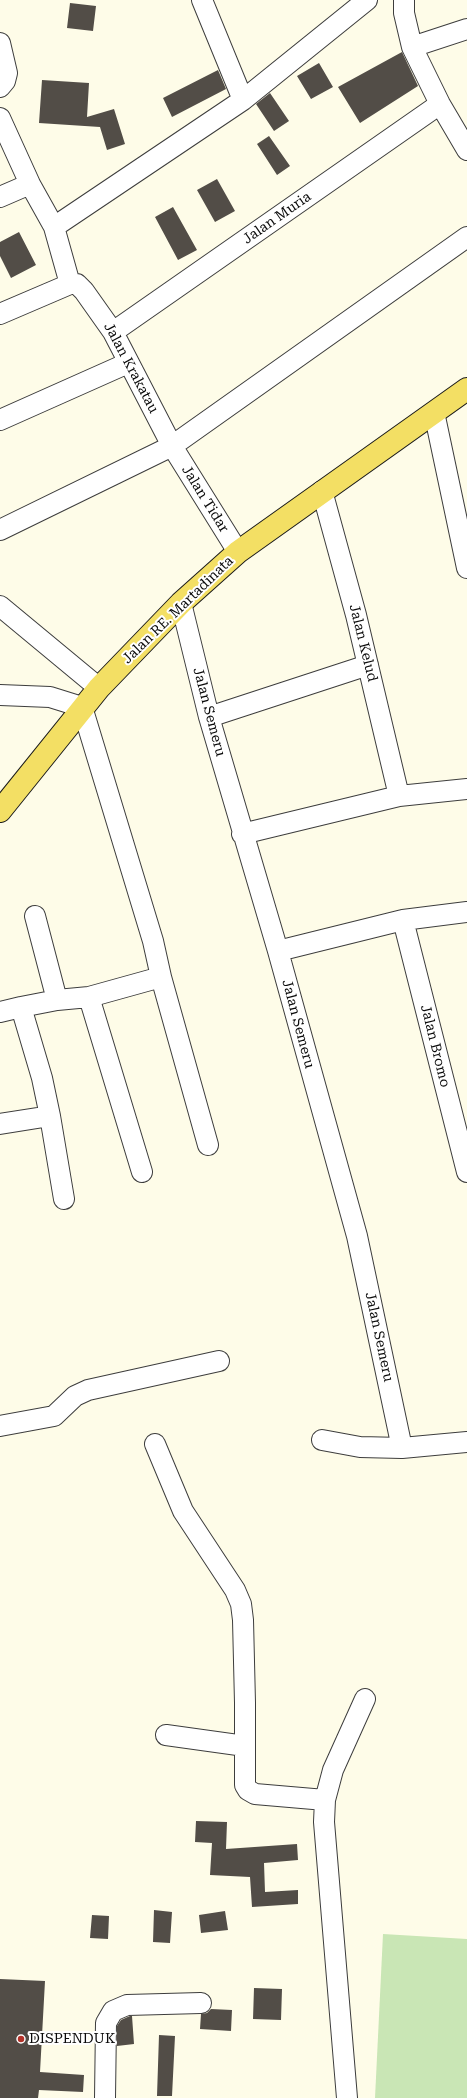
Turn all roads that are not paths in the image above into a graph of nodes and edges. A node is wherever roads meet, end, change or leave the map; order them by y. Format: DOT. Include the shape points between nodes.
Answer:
graph roads {
  1 [pos="202,0"];
  2 [pos="367,0"];
  3 [pos="404,0"];
  4 [pos="467,29"];
  5 [pos="0,43"];
  6 [pos="412,47"];
  7 [pos="0,87"];
  8 [pos="242,100"];
  9 [pos="440,104"];
  10 [pos="0,118"];
  11 [pos="467,150"];
  12 [pos="30,184"];
  13 [pos="0,197"];
  14 [pos="54,227"];
  15 [pos="467,237"];
  16 [pos="70,284"];
  17 [pos="0,314"];
  18 [pos="113,332"];
  19 [pos="128,363"];
  20 [pos="467,389"];
  21 [pos="434,412"];
  22 [pos="0,420"];
  23 [pos="172,446"];
  24 [pos="322,491"];
  25 [pos="0,530"];
  26 [pos="238,552"];
  27 [pos="467,568"];
  28 [pos="181,603"];
  29 [pos="0,606"];
  30 [pos="368,665"];
  31 [pos="99,688"];
  32 [pos="0,695"];
  33 [pos="82,707"];
  34 [pos="209,718"];
  35 [pos="467,789"];
  36 [pos="398,796"];
  37 [pos="0,811"];
  38 [pos="242,834"];
  39 [pos="467,912"];
  40 [pos="35,916"];
  41 [pos="403,920"];
  42 [pos="278,951"];
  43 [pos="161,977"];
  44 [pos="89,997"];
  45 [pos="57,1000"];
  46 [pos="21,1007"];
  47 [pos="0,1012"];
  48 [pos="50,1116"];
  49 [pos="0,1124"];
  50 [pos="208,1145"];
  51 [pos="142,1172"];
  52 [pos="467,1172"];
  53 [pos="64,1199"];
  54 [pos="219,1361"];
  55 [pos="0,1426"];
  56 [pos="322,1440"];
  57 [pos="467,1442"];
  58 [pos="155,1444"];
  59 [pos="402,1448"];
  60 [pos="365,1699"];
  61 [pos="166,1735"];
  62 [pos="245,1746"];
  63 [pos="325,1800"];
  64 [pos="201,2003"];
  65 [pos="105,2098"];
  66 [pos="347,2098"];
  1 -- 8 [label="street"];
  2 -- 8 [label="street"];
  3 -- 6 [label="street" via="404,13"];
  4 -- 6 [label="street"];
  5 -- 7 [label="street" via="7,72"];
  6 -- 9 [label="street"];
  8 -- 14 [label="street"];
  9 -- 11 [label="street"];
  9 -- 18 [label="street, Jalan Muria"];
  10 -- 12 [label="street"];
  12 -- 13 [label="street"];
  12 -- 14 [label="street"];
  14 -- 16 [label="street"];
  15 -- 23 [label="street"];
  16 -- 17 [label="street"];
  16 -- 18 [label="street, Jalan Krakatau" via="77,284 84,291"];
  18 -- 19 [label="street, Jalan Krakatau"];
  19 -- 22 [label="street"];
  19 -- 23 [label="street, Jalan Krakatau"];
  20 -- 21 [label="main road, Jalan RE. Martadinata"];
  21 -- 24 [label="main road, Jalan RE. Martadinata"];
  21 -- 27 [label="street"];
  23 -- 25 [label="street"];
  23 -- 26 [label="street, Jalan Tidar"];
  24 -- 26 [label="main road, Jalan RE. Martadinata"];
  24 -- 30 [label="street, Jalan Kelud"];
  26 -- 28 [label="main road, Jalan RE. Martadinata"];
  28 -- 31 [label="main road, Jalan RE. Martadinata"];
  28 -- 34 [label="street, Jalan Semeru"];
  29 -- 31 [label="street"];
  30 -- 34 [label="street"];
  30 -- 36 [label="street, Jalan Kelud"];
  31 -- 33 [label="main road, Jalan RE. Martadinata"];
  32 -- 33 [label="street" via="50,697"];
  33 -- 37 [label="main road, Jalan RE. Martadinata"];
  33 -- 43 [label="street" via="153,941"];
  34 -- 38 [label="street, Jalan Semeru"];
  35 -- 36 [label="street"];
  36 -- 38 [label="street"];
  38 -- 42 [label="street, Jalan Semeru"];
  39 -- 41 [label="street"];
  40 -- 45 [label="street"];
  41 -- 42 [label="street"];
  41 -- 52 [label="street, Jalan Bromo"];
  42 -- 59 [label="street, Jalan Semeru" via="357,1236"];
  43 -- 44 [label="street"];
  43 -- 50 [label="street"];
  44 -- 45 [label="street"];
  44 -- 51 [label="street"];
  45 -- 46 [label="street"];
  46 -- 47 [label="street"];
  46 -- 48 [label="street" via="42,1078"];
  48 -- 49 [label="street"];
  48 -- 53 [label="street"];
  54 -- 55 [label="street" via="88,1390 75,1396 54,1416"];
  56 -- 59 [label="street" via="360,1447"];
  57 -- 59 [label="street"];
  58 -- 62 [label="street" via="183,1511 235,1590 241,1604"];
  60 -- 63 [label="street" via="333,1770"];
  61 -- 62 [label="street"];
  62 -- 63 [label="street" via="245,1786 251,1793 272,1797"];
  63 -- 66 [label="street" via="324,1822"];
  64 -- 65 [label="street" via="127,2005 113,2012 106,2023"];
}
